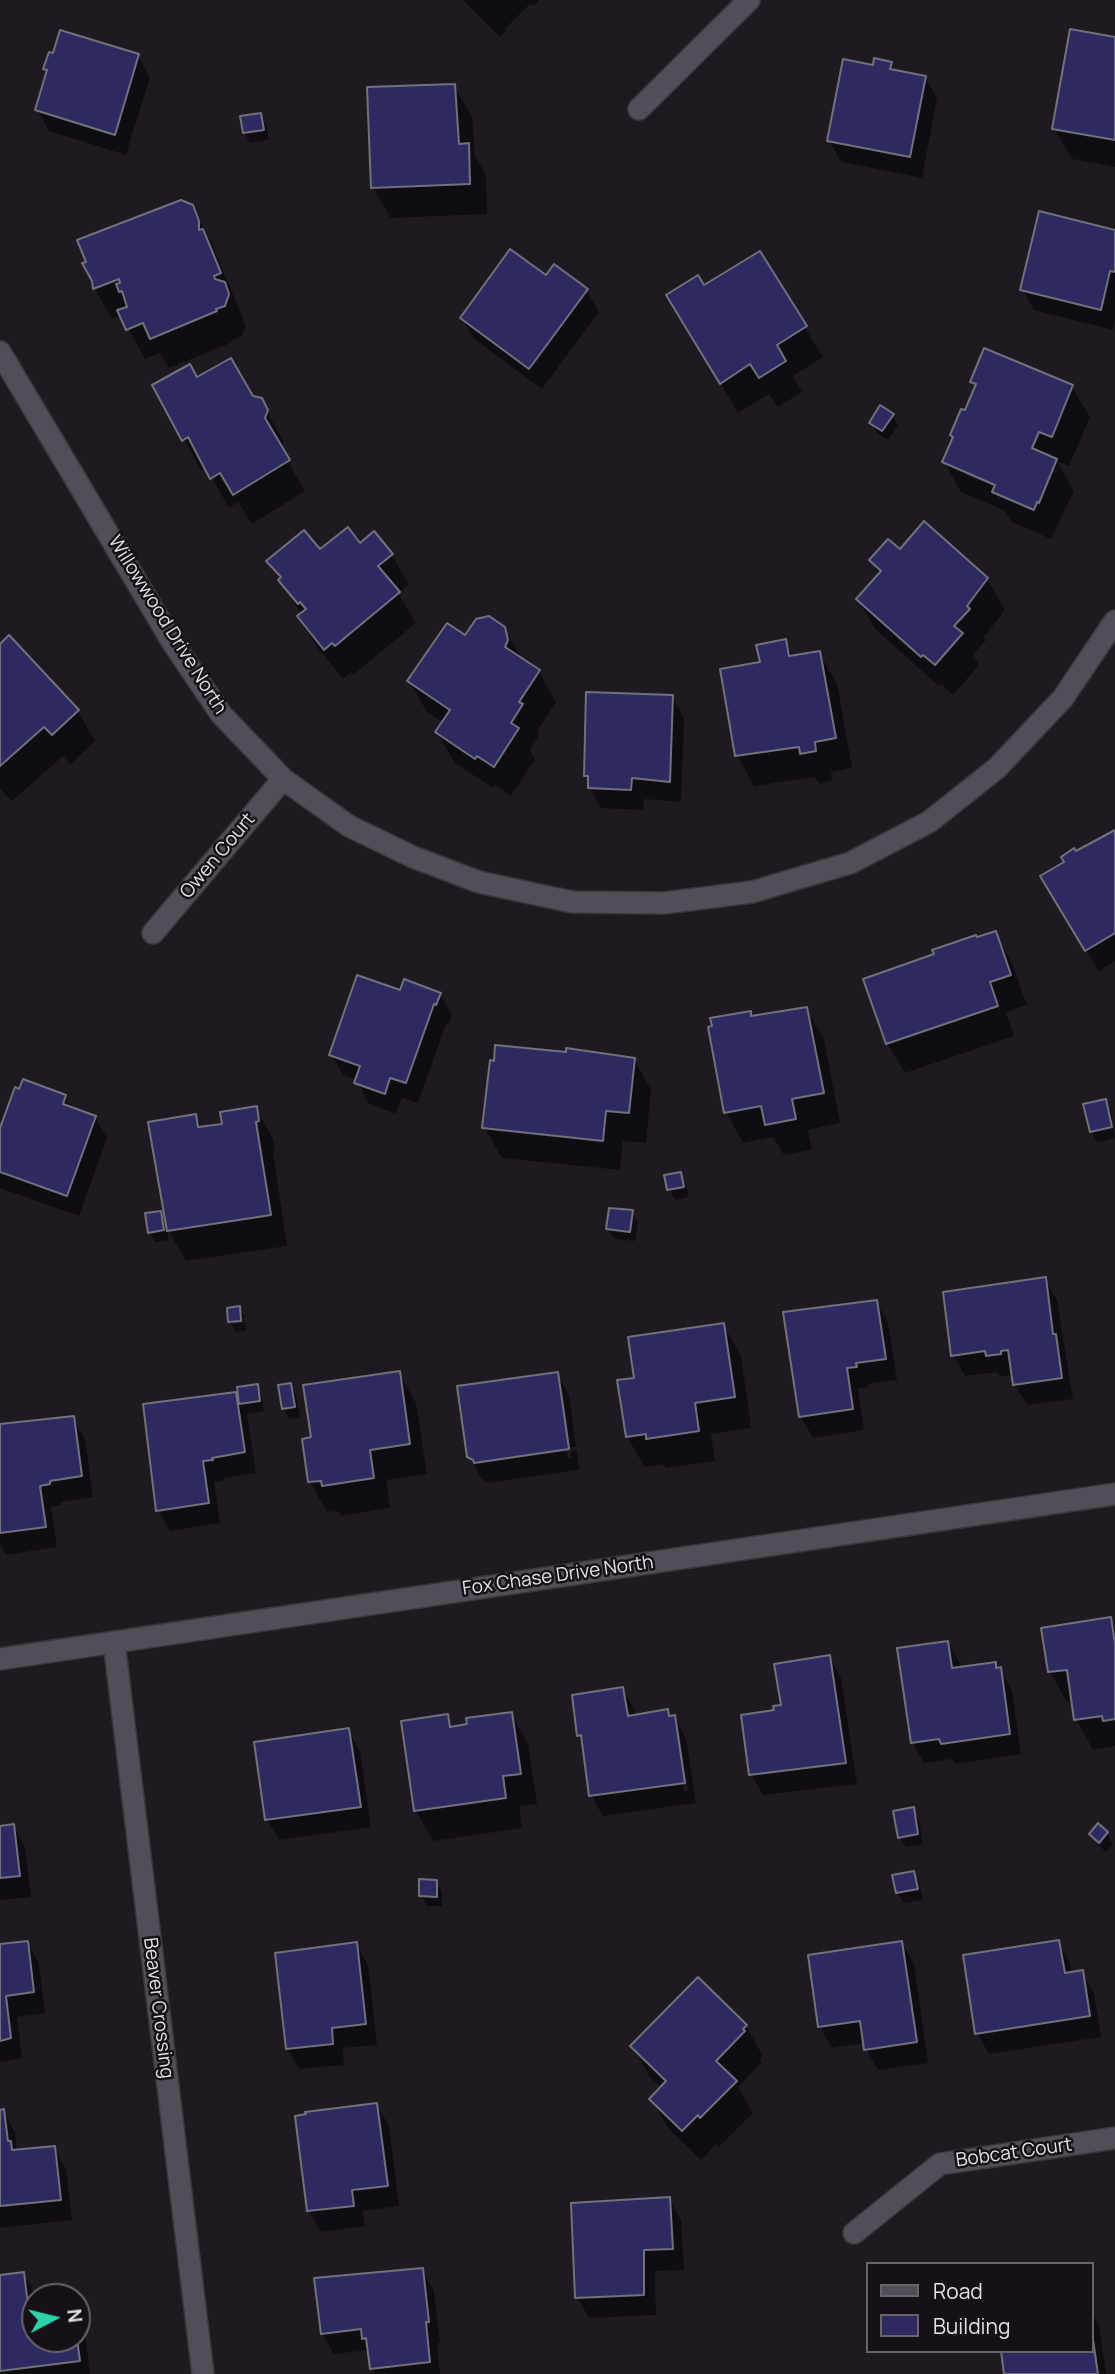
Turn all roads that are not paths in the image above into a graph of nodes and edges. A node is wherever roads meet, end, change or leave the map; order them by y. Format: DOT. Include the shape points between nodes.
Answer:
graph roads {
  1 [pos="749,0"];
  2 [pos="639,109"];
  3 [pos="0,352"];
  4 [pos="1114,628"];
  5 [pos="284,779"];
  6 [pos="153,933"];
  7 [pos="1115,1494"];
  8 [pos="114,1642"];
  9 [pos="0,1658"];
  10 [pos="1115,2138"];
  11 [pos="854,2233"];
  12 [pos="203,2374"];
  1 -- 2 [label="street"];
  3 -- 5 [label="street, Willowwood Drive North" via="173,643 221,714"];
  4 -- 5 [label="street, Willowwood Drive North" via="1063,698 1007,758 929,822 850,863 752,892 663,903 572,902 479,882 349,826"];
  5 -- 6 [label="street, Owen Court"];
  7 -- 8 [label="street, Fox Chase Drive North"];
  8 -- 9 [label="street, Fox Chase Drive North"];
  8 -- 12 [label="street, Beaver Crossing"];
  10 -- 11 [label="street, Bobcat Court" via="940,2164"];
}
